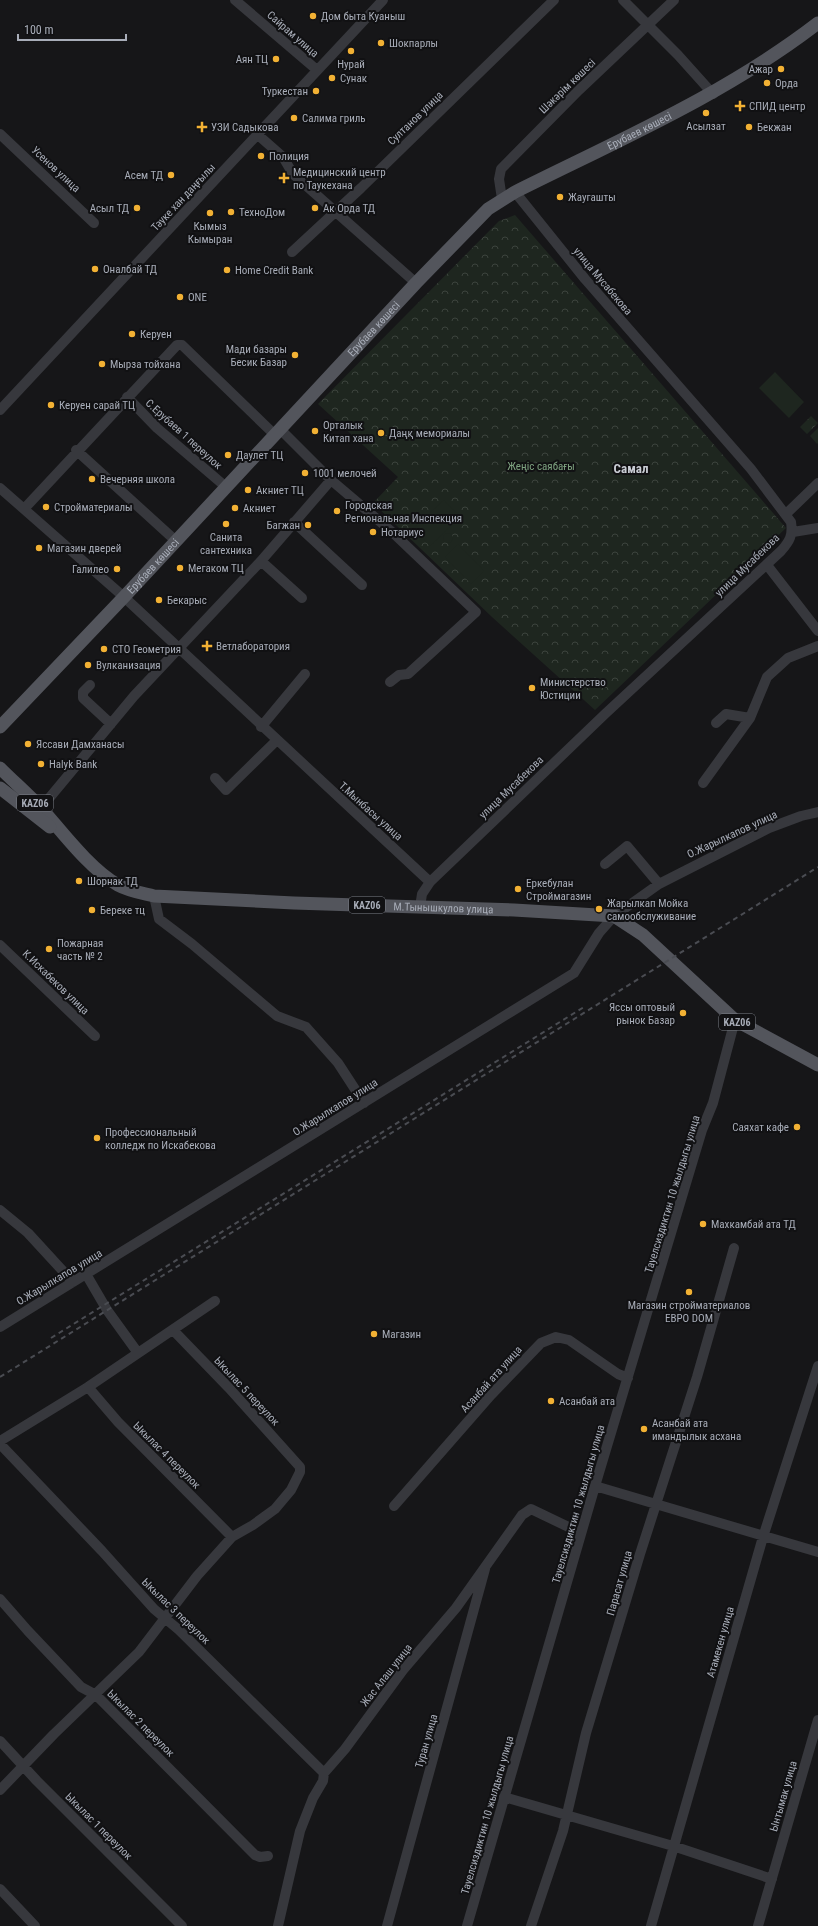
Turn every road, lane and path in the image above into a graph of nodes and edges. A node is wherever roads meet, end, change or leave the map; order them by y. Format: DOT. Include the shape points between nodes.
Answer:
graph roads {
  1 [pos="383,0"];
  2 [pos="554,0"];
  3 [pos="623,0"];
  4 [pos="674,0"];
  5 [pos="240,2"];
  6 [pos="818,23"];
  7 [pos="647,26"];
  8 [pos="318,70"];
  9 [pos="712,94"];
  10 [pos="0,134"];
  11 [pos="258,135"];
  12 [pos="515,192"];
  13 [pos="502,199"];
  14 [pos="334,212"];
  15 [pos="94,222"];
  16 [pos="292,252"];
  17 [pos="416,283"];
  18 [pos="127,397"];
  19 [pos="0,410"];
  20 [pos="278,432"];
  21 [pos="76,450"];
  22 [pos="331,480"];
  23 [pos="818,483"];
  24 [pos="0,488"];
  25 [pos="226,488"];
  26 [pos="24,508"];
  27 [pos="786,514"];
  28 [pos="294,522"];
  29 [pos="818,528"];
  30 [pos="793,532"];
  31 [pos="176,541"];
  32 [pos="262,561"];
  33 [pos="767,565"];
  34 [pos="362,585"];
  35 [pos="124,597"];
  36 [pos="302,598"];
  37 [pos="818,631"];
  38 [pos="818,646"];
  39 [pos="179,649"];
  40 [pos="306,674"];
  41 [pos="390,682"];
  42 [pos="90,685"];
  43 [pos="750,718"];
  44 [pos="716,723"];
  45 [pos="111,724"];
  46 [pos="0,727"];
  47 [pos="261,727"];
  48 [pos="276,741"];
  49 [pos="0,768"];
  50 [pos="215,778"];
  51 [pos="703,783"];
  52 [pos="0,788"];
  53 [pos="40,808"];
  54 [pos="818,812"];
  55 [pos="68,840"];
  56 [pos="605,864"];
  57 [pos="430,882"];
  58 [pos="659,884"];
  59 [pos="154,896"];
  60 [pos="420,907"];
  61 [pos="614,916"];
  62 [pos="0,945"];
  63 [pos="735,1020"];
  64 [pos="95,1036"];
  65 [pos="818,1065"];
  66 [pos="364,1103"];
  67 [pos="0,1210"];
  68 [pos="734,1248"];
  69 [pos="86,1274"];
  70 [pos="73,1282"];
  71 [pos="216,1301"];
  72 [pos="0,1327"];
  73 [pos="173,1330"];
  74 [pos="138,1353"];
  75 [pos="818,1366"];
  76 [pos="628,1378"];
  77 [pos="88,1387"];
  78 [pos="0,1443"];
  79 [pos="595,1486"];
  80 [pos="656,1504"];
  81 [pos="394,1506"];
  82 [pos="581,1533"];
  83 [pos="232,1537"];
  84 [pos="763,1537"];
  85 [pos="818,1552"];
  86 [pos="487,1562"];
  87 [pos="0,1599"];
  88 [pos="166,1619"];
  89 [pos="96,1695"];
  90 [pos="818,1720"];
  91 [pos="0,1741"];
  92 [pos="24,1766"];
  93 [pos="324,1773"];
  94 [pos="0,1790"];
  95 [pos="504,1797"];
  96 [pos="566,1816"];
  97 [pos="673,1846"];
  98 [pos="268,1856"];
  99 [pos="772,1879"];
  100 [pos="0,1889"];
  101 [pos="35,1926"];
  102 [pos="182,1926"];
  103 [pos="278,1926"];
  104 [pos="387,1926"];
  105 [pos="467,1926"];
  106 [pos="531,1926"];
  107 [pos="651,1926"];
  108 [pos="758,1926"];
  1 -- 8 [label="street, Тәуке хан даңғылы"];
  2 -- 14 [label="street, Султанов улица"];
  3 -- 7 [label="street"];
  4 -- 7 [label="street, Шәкәрім көшесі"];
  5 -- 8 [label="street, Сайрам улица"];
  6 -- 9 [label="main road, Ерубаев көшесі"];
  7 -- 9 [label="street" via="678,55"];
  7 -- 13 [label="street, Шәкәрім көшесі" via="501,169 499,179"];
  8 -- 11 [label="street, Тәуке хан даңғылы"];
  9 -- 12 [label="main road, Ерубаев көшесі"];
  10 -- 15 [label="street, Усенов улица"];
  11 -- 14 [label="street" via="283,157 294,174"];
  11 -- 19 [label="street, Тәуке хан даңғылы"];
  12 -- 13 [label="main road, Ерубаев көшесі"];
  12 -- 27 [label="street, улица Мусабекова" via="585,279 751,468"];
  13 -- 17 [label="main road, Ерубаев көшесі" via="488,209"];
  14 -- 16 [label="street, Султанов улица"];
  14 -- 17 [label="street"];
  17 -- 20 [label="main road, Ерубаев көшесі"];
  18 -- 20 [label="street" via="179,344"];
  18 -- 21 [label="street"];
  18 -- 25 [label="street, С.Ерубаев 1 переулок"];
  20 -- 22 [label="street"];
  20 -- 25 [label="main road, Ерубаев көшесі"];
  21 -- 26 [label="street"];
  21 -- 31 [label="street"];
  22 -- 28 [label="street"];
  22 -- 41 [label="street" via="391,531 476,612 408,674 399,675"];
  23 -- 27 [label="street"];
  24 -- 26 [label="street, Т.Мынбасы улица"];
  25 -- 31 [label="main road, Ерубаев көшесі"];
  26 -- 35 [label="street, Т.Мынбасы улица"];
  27 -- 30 [label="street, улица Мусабекова"];
  28 -- 32 [label="street"];
  28 -- 34 [label="street"];
  29 -- 30 [label="street"];
  30 -- 33 [label="street, улица Мусабекова" via="788,544"];
  31 -- 35 [label="main road, Ерубаев көшесі"];
  32 -- 36 [label="street"];
  32 -- 39 [label="street"];
  33 -- 37 [label="street"];
  33 -- 57 [label="street, улица Мусабекова" via="605,714"];
  35 -- 39 [label="street, Т.Мынбасы улица"];
  35 -- 46 [label="main road, Ерубаев көшесі"];
  38 -- 43 [label="street" via="788,658 767,676"];
  39 -- 45 [label="street"];
  39 -- 47 [label="street, Т.Мынбасы улица"];
  40 -- 47 [label="street"];
  42 -- 45 [label="street" via="83,692 83,698"];
  43 -- 44 [label="street" via="726,714"];
  43 -- 51 [label="street"];
  45 -- 53 [label="street"];
  47 -- 48 [label="street, Т.Мынбасы улица"];
  48 -- 50 [label="street" via="226,790"];
  48 -- 57 [label="street, Т.Мынбасы улица"];
  49 -- 53 [label="main road, М.Тынышкулов улица / KАZ06"];
  52 -- 55 [label="main road, М.Тынышкулов улица / KАZ06"];
  53 -- 55 [label="main road, М.Тынышкулов улица / KАZ06"];
  54 -- 58 [label="street, О.Жарылкапов улица" via="769,828"];
  55 -- 59 [label="main road, М.Тынышкулов улица / KАZ06" via="118,885"];
  56 -- 58 [label="street" via="627,846"];
  57 -- 60 [label="street" via="422,894"];
  58 -- 61 [label="street, О.Жарылкапов улица"];
  59 -- 60 [label="main road, М.Тынышкулов улица / KАZ06"];
  59 -- 66 [label="street" via="159,919 277,1016 306,1027 338,1063"];
  60 -- 61 [label="main road, М.Тынышкулов улица / KАZ06"];
  61 -- 63 [label="main road, М.Тынышкулов улица / KАZ06" via="643,935"];
  61 -- 66 [label="street, О.Жарылкапов улица" via="574,973"];
  62 -- 64 [label="street, К.Искабеков улица"];
  63 -- 65 [label="main road, KАZ06"];
  63 -- 76 [label="street, Тауелсиздиктин 10 жылдыгы улица" via="713,1103 702,1130"];
  66 -- 69 [label="street, О.Жарылкапов улица"];
  67 -- 70 [label="street" via="28,1233"];
  68 -- 80 [label="street, Парасат улица" via="697,1377"];
  69 -- 70 [label="street, О.Жарылкапов улица"];
  69 -- 74 [label="street" via="107,1310"];
  70 -- 72 [label="street, О.Жарылкапов улица"];
  71 -- 73 [label="street"];
  73 -- 74 [label="street"];
  73 -- 83 [label="street, Ыкылас 5 переулок" via="301,1469 291,1490 275,1509"];
  74 -- 77 [label="street"];
  75 -- 84 [label="street, Атамекен улица"];
  76 -- 79 [label="street, Тауелсиздиктин 10 жылдыгы улица"];
  76 -- 81 [label="street, Асанбай ата улица" via="618,1374 569,1340 556,1337 541,1343 491,1395"];
  77 -- 78 [label="street"];
  77 -- 83 [label="street, Ыкылас 4 переулок" via="118,1422"];
  78 -- 88 [label="street, Ыкылас 3 переулок"];
  79 -- 80 [label="street"];
  79 -- 82 [label="street, Тауелсиздиктин 10 жылдыгы улица"];
  80 -- 84 [label="street"];
  80 -- 96 [label="street, Парасат улица" via="586,1733"];
  82 -- 86 [label="street, Жас Алаш улица" via="531,1509 522,1515"];
  82 -- 95 [label="street, Тауелсиздиктин 10 жылдыгы улица"];
  83 -- 88 [label="street" via="197,1576"];
  84 -- 85 [label="street"];
  84 -- 97 [label="street, Атамекен улица"];
  86 -- 93 [label="street, Жас Алаш улица" via="456,1608 403,1670 345,1749"];
  86 -- 104 [label="street, Туран улица"];
  87 -- 89 [label="street, Ыкылас 2 переулок" via="81,1687"];
  88 -- 89 [label="street"];
  88 -- 93 [label="street, Ыкылас 3 переулок"];
  89 -- 92 [label="street"];
  89 -- 98 [label="street, Ыкылас 2 переулок" via="255,1855"];
  90 -- 99 [label="street, Ынтымак улица"];
  91 -- 92 [label="street, Ыкылас 1 переулок"];
  92 -- 94 [label="street"];
  92 -- 102 [label="street, Ыкылас 1 переулок"];
  93 -- 103 [label="street, Жас Алаш улица" via="323,1781 300,1831"];
  95 -- 96 [label="street"];
  95 -- 105 [label="street, Тауелсиздиктин 10 жылдыгы улица"];
  96 -- 97 [label="street"];
  96 -- 106 [label="street, Парасат улица" via="564,1831"];
  97 -- 99 [label="street"];
  97 -- 107 [label="street, Атамекен улица"];
  99 -- 108 [label="street, Ынтымак улица"];
  100 -- 101 [label="street"];
}
